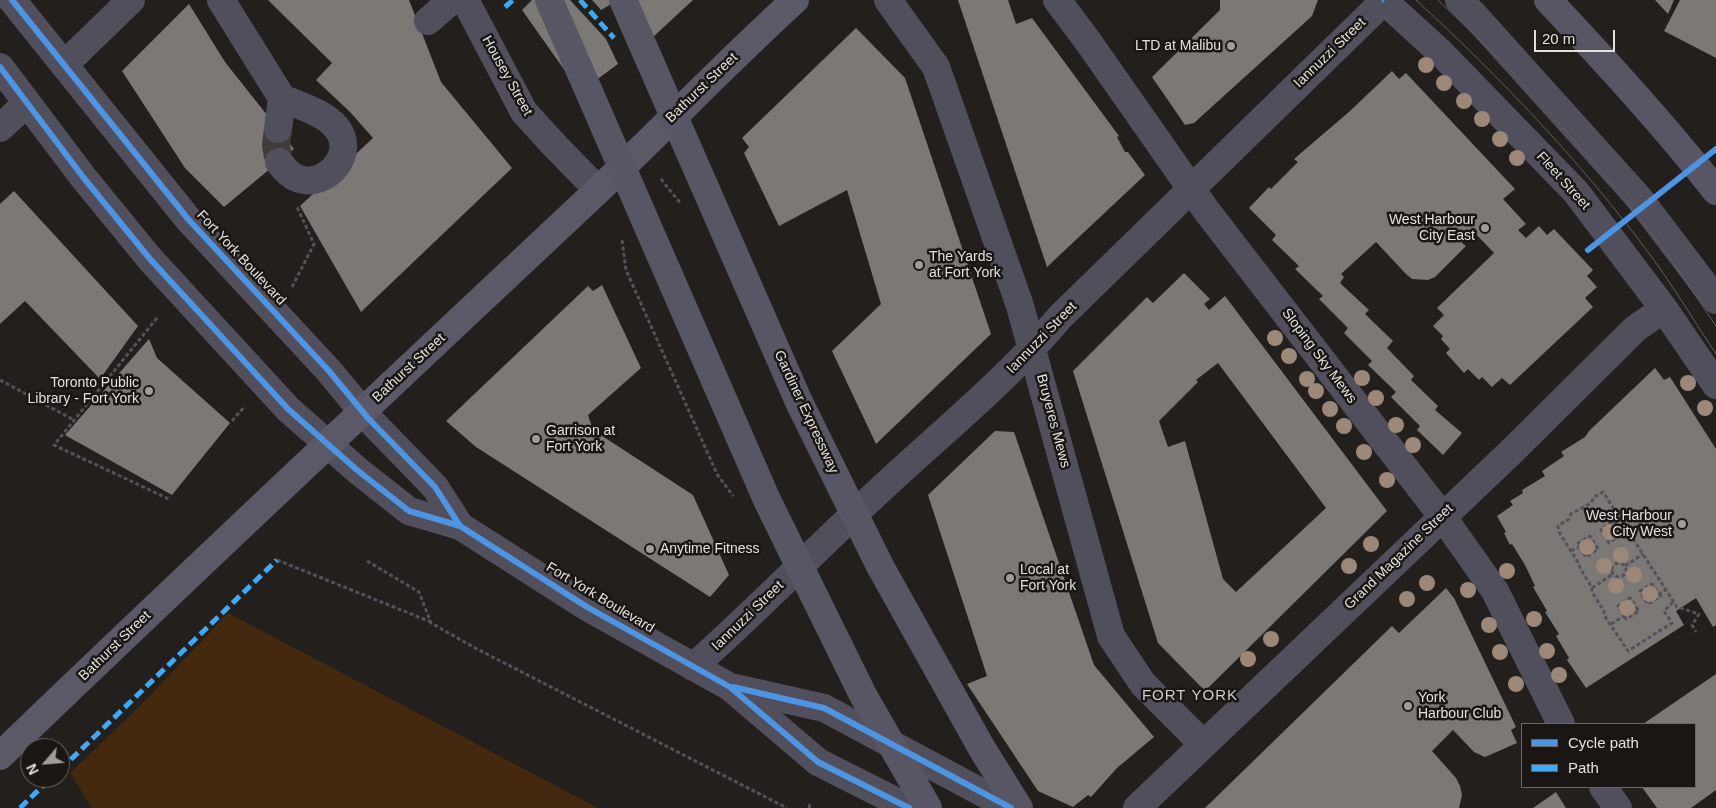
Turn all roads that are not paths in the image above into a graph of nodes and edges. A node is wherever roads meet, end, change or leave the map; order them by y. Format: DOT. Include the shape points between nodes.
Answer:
graph roads {
  1 [pos="12,0"];
  2 [pos="130,0"];
  3 [pos="221,0"];
  4 [pos="452,0"];
  5 [pos="465,0"];
  6 [pos="549,0"];
  7 [pos="623,0"];
  8 [pos="795,0"];
  9 [pos="888,0"];
  10 [pos="1057,0"];
  11 [pos="1384,0"];
  12 [pos="1459,0"];
  13 [pos="1548,0"];
  14 [pos="428,21"];
  15 [pos="64,65"];
  16 [pos="0,67"];
  17 [pos="282,98"];
  18 [pos="27,103"];
  19 [pos="0,128"];
  20 [pos="278,128"];
  21 [pos="279,162"];
  22 [pos="598,190"];
  23 [pos="1192,190"];
  24 [pos="1716,191"];
  25 [pos="1716,300"];
  26 [pos="1664,309"];
  27 [pos="1033,349"];
  28 [pos="1716,386"];
  29 [pos="362,412"];
  30 [pos="327,444"];
  31 [pos="1442,516"];
  32 [pos="460,526"];
  33 [pos="694,667"];
  34 [pos="730,687"];
  35 [pos="1561,723"];
  36 [pos="1203,744"];
  37 [pos="0,756"];
  38 [pos="1604,788"];
  39 [pos="909,808"];
  40 [pos="928,808"];
  41 [pos="1011,808"];
  42 [pos="1019,808"];
  43 [pos="1137,808"];
  44 [pos="1618,808"];
  1 -- 15 [label="street, Fort York Boulevard"];
  2 -- 15 [label="street"];
  3 -- 17 [label="street"];
  4 -- 14 [label="street"];
  5 -- 22 [label="street, Housey Street" via="524,112"];
  6 -- 40 [label="highway, bridge" via="766,500 863,695"];
  7 -- 42 [label="highway, Gardiner Expressway, bridge" via="800,402 880,566 981,747"];
  8 -- 22 [label="main road, Bathurst Street"];
  9 -- 27 [label="street, Bruyeres Mews" via="936,67"];
  10 -- 23 [label="street, Sloping Sky Mews"];
  11 -- 23 [label="street, Iannuzzi Street"];
  11 -- 26 [label="street, Fleet Street" via="1440,51 1576,192"];
  12 -- 25 [label="street" via="1638,196"];
  13 -- 24 [label="highway" via="1598,53"];
  15 -- 29 [label="street, Fort York Boulevard" via="188,219 323,364"];
  16 -- 18 [label="street, Fort York Boulevard"];
  17 -- 20 [label="street"];
  17 -- 21 [label="street" via="321,115 336,127 343,140 344,153 328,174 312,180 288,173"];
  18 -- 19 [label="street"];
  18 -- 30 [label="street, Fort York Boulevard" via="150,259 288,409"];
  22 -- 29 [label="main road, Bathurst Street"];
  23 -- 27 [label="street, Iannuzzi Street" via="1060,317"];
  23 -- 31 [label="street, Sloping Sky Mews"];
  26 -- 28 [label="street, Fleet Street"];
  26 -- 31 [label="street, Grand Magazine Street" via="1636,328"];
  27 -- 33 [label="street, Iannuzzi Street" via="881,488"];
  27 -- 36 [label="street, Bruyeres Mews" via="1111,636 1143,684"];
  29 -- 30 [label="main road, Bathurst Street"];
  29 -- 32 [label="street, Fort York Boulevard" via="435,487"];
  30 -- 32 [label="street, Fort York Boulevard" via="409,512"];
  30 -- 37 [label="main road, Bathurst Street"];
  31 -- 35 [label="street, Sloping Sky Mews" via="1495,591"];
  31 -- 36 [label="street, Grand Magazine Street"];
  32 -- 33 [label="street, Fort York Boulevard" via="587,607"];
  33 -- 34 [label="street, Fort York Boulevard"];
  34 -- 39 [label="street, Fort York Boulevard" via="818,762"];
  34 -- 41 [label="street, Fort York Boulevard" via="824,708"];
  36 -- 43 [label="street, Grand Magazine Street"];
  38 -- 44 [label="street"];
}
